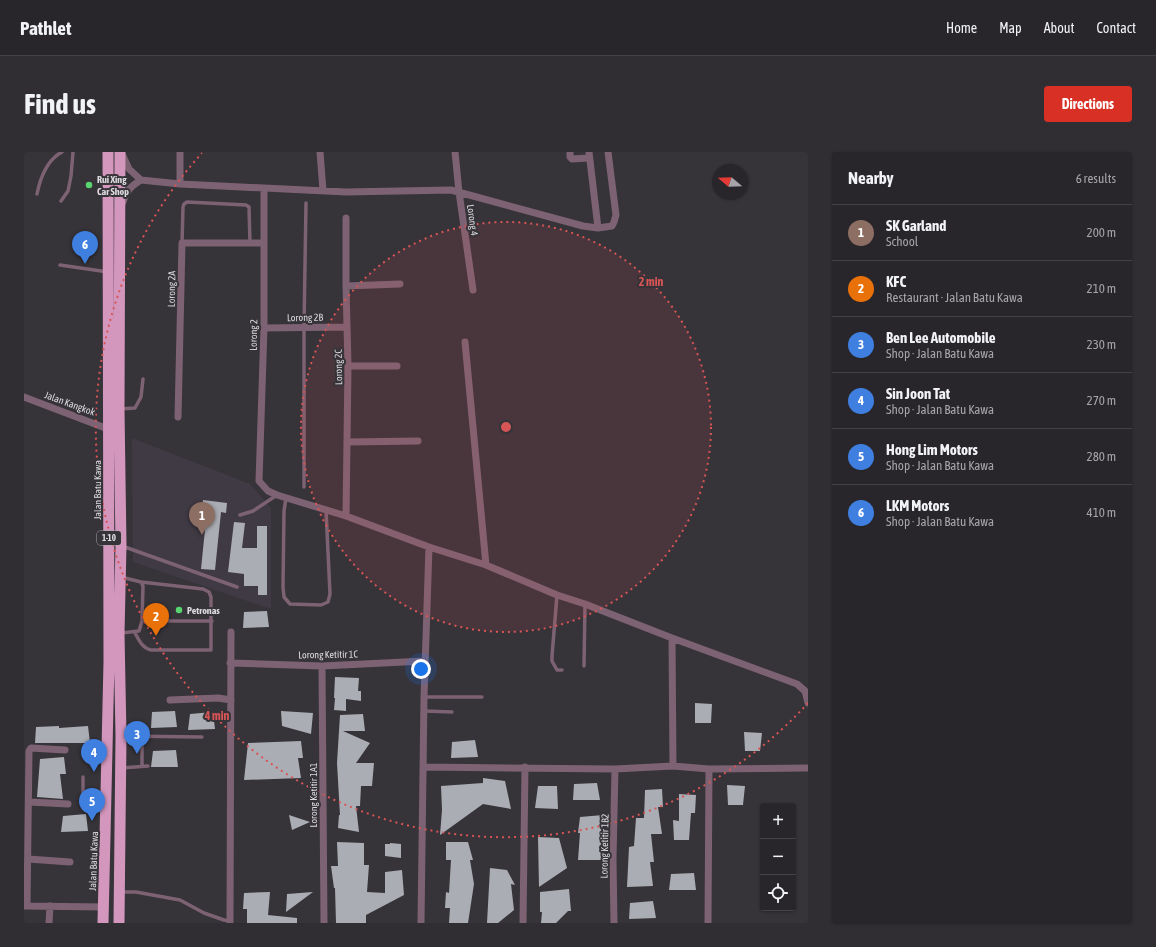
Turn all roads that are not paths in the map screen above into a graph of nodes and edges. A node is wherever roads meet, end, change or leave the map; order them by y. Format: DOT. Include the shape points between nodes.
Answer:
graph roads {
  1 [pos="62,152"];
  2 [pos="72,152"];
  3 [pos="108,152"];
  4 [pos="121,152"];
  5 [pos="180,152"];
  6 [pos="320,152"];
  7 [pos="455,152"];
  8 [pos="570,152"];
  9 [pos="608,152"];
  10 [pos="589,155"];
  11 [pos="141,180"];
  12 [pos="180,184"];
  13 [pos="264,189"];
  14 [pos="322,190"];
  15 [pos="459,192"];
  16 [pos="37,194"];
  17 [pos="61,201"];
  18 [pos="306,203"];
  19 [pos="120,217"];
  20 [pos="346,218"];
  21 [pos="598,228"];
  22 [pos="182,243"];
  23 [pos="264,243"];
  24 [pos="250,244"];
  25 [pos="60,266"];
  26 [pos="109,272"];
  27 [pos="400,284"];
  28 [pos="346,286"];
  29 [pos="473,290"];
  30 [pos="304,327"];
  31 [pos="347,327"];
  32 [pos="264,328"];
  33 [pos="465,342"];
  34 [pos="348,366"];
  35 [pos="397,366"];
  36 [pos="144,379"];
  37 [pos="24,397"];
  38 [pos="119,409"];
  39 [pos="178,417"];
  40 [pos="108,429"];
  41 [pos="418,441"];
  42 [pos="348,442"];
  43 [pos="304,487"];
  44 [pos="277,495"];
  45 [pos="286,498"];
  46 [pos="326,510"];
  47 [pos="240,515"];
  48 [pos="346,516"];
  49 [pos="121,546"];
  50 [pos="429,547"];
  51 [pos="486,565"];
  52 [pos="120,577"];
  53 [pos="141,582"];
  54 [pos="237,587"];
  55 [pos="557,595"];
  56 [pos="585,604"];
  57 [pos="142,621"];
  58 [pos="212,621"];
  59 [pos="231,632"];
  60 [pos="135,633"];
  61 [pos="119,634"];
  62 [pos="672,638"];
  63 [pos="425,661"];
  64 [pos="230,663"];
  65 [pos="322,666"];
  66 [pos="584,666"];
  67 [pos="562,670"];
  68 [pos="424,697"];
  69 [pos="482,697"];
  70 [pos="170,700"];
  71 [pos="231,700"];
  72 [pos="808,703"];
  73 [pos="425,711"];
  74 [pos="452,712"];
  75 [pos="120,736"];
  76 [pos="202,737"];
  77 [pos="142,746"];
  78 [pos="65,750"];
  79 [pos="142,766"];
  80 [pos="148,766"];
  81 [pos="673,766"];
  82 [pos="424,767"];
  83 [pos="525,767"];
  84 [pos="120,768"];
  85 [pos="808,768"];
  86 [pos="615,769"];
  87 [pos="709,769"];
  88 [pos="83,777"];
  89 [pos="29,802"];
  90 [pos="68,804"];
  91 [pos="106,809"];
  92 [pos="28,859"];
  93 [pos="70,862"];
  94 [pos="120,892"];
  95 [pos="25,906"];
  96 [pos="50,906"];
  97 [pos="103,907"];
  98 [pos="230,922"];
  99 [pos="49,923"];
  100 [pos="103,923"];
  101 [pos="119,923"];
  102 [pos="324,923"];
  103 [pos="421,923"];
  104 [pos="523,923"];
  105 [pos="614,923"];
  106 [pos="708,923"];
  1 -- 16 [label="lane" via="47,167"];
  2 -- 17 [label="lane" via="68,191"];
  3 -- 26 [label="highway, Jalan Batu Kawa / 1-10"];
  4 -- 11 [label="street" via="129,169"];
  4 -- 19 [label="highway, 1-10"];
  5 -- 12 [label="street"];
  6 -- 14 [label="street"];
  7 -- 15 [label="street, Lorong 4"];
  8 -- 10 [label="street" via="572,159"];
  9 -- 21 [label="street" via="616,215 612,226"];
  10 -- 21 [label="street"];
  11 -- 12 [label="street"];
  11 -- 19 [label="street" via="125,193"];
  12 -- 13 [label="street"];
  13 -- 14 [label="street"];
  13 -- 23 [label="street, Lorong 2"];
  14 -- 15 [label="street"];
  15 -- 21 [label="street"];
  15 -- 29 [label="street, Lorong 4"];
  18 -- 30 [label="lane"];
  19 -- 38 [label="highway, 1-10"];
  20 -- 28 [label="street, Lorong 2C"];
  22 -- 24 [label="street"];
  22 -- 24 [label="lane" via="183,207 187,202 249,207"];
  22 -- 39 [label="street, Lorong 2A"];
  23 -- 24 [label="street"];
  23 -- 32 [label="street, Lorong 2"];
  25 -- 26 [label="lane"];
  26 -- 40 [label="highway, Jalan Batu Kawa / 1-10"];
  27 -- 28 [label="street"];
  28 -- 31 [label="street, Lorong 2C"];
  30 -- 31 [label="street, Lorong 2B"];
  30 -- 32 [label="street, Lorong 2B"];
  30 -- 43 [label="lane"];
  31 -- 34 [label="street, Lorong 2C"];
  32 -- 44 [label="street, Lorong 2" via="259,481 268,491"];
  33 -- 51 [label="street"];
  34 -- 35 [label="street"];
  34 -- 42 [label="street, Lorong 2C"];
  36 -- 38 [label="lane" via="141,397 135,408"];
  37 -- 40 [label="street, Jalan Kangkok"];
  38 -- 49 [label="highway, 1-10"];
  40 -- 91 [label="highway, Jalan Batu Kawa / 1-10" via="109,662"];
  41 -- 42 [label="street"];
  42 -- 48 [label="street, Lorong 2C"];
  44 -- 45 [label="street"];
  44 -- 47 [label="lane" via="254,511"];
  45 -- 46 [label="street"];
  45 -- 46 [label="lane" via="283,587 284,597 290,604 321,605 328,602 330,594"];
  46 -- 48 [label="street"];
  48 -- 50 [label="street"];
  49 -- 52 [label="highway, 1-10"];
  49 -- 54 [label="lane"];
  50 -- 51 [label="street"];
  50 -- 63 [label="street"];
  51 -- 55 [label="street"];
  52 -- 53 [label="lane"];
  52 -- 61 [label="highway, 1-10"];
  53 -- 57 [label="lane"];
  53 -- 58 [label="lane" via="203,589 209,592"];
  55 -- 56 [label="street"];
  55 -- 67 [label="lane" via="552,661 557,670"];
  56 -- 62 [label="street"];
  56 -- 66 [label="lane"];
  57 -- 58 [label="lane"];
  57 -- 60 [label="lane" via="139,631"];
  58 -- 60 [label="lane" via="212,650 146,649"];
  59 -- 64 [label="street"];
  60 -- 61 [label="lane"];
  61 -- 75 [label="highway, 1-10"];
  62 -- 72 [label="street" via="798,684 805,691"];
  62 -- 81 [label="street"];
  63 -- 65 [label="street, Lorong Ketitir 1C"];
  63 -- 68 [label="street"];
  64 -- 65 [label="street, Lorong Ketitir 1C"];
  64 -- 71 [label="street"];
  65 -- 102 [label="street, Lorong Ketitir 1A1"];
  68 -- 69 [label="lane"];
  68 -- 73 [label="street"];
  70 -- 71 [label="street"];
  71 -- 98 [label="street"];
  73 -- 74 [label="lane"];
  73 -- 82 [label="street"];
  75 -- 76 [label="lane"];
  75 -- 84 [label="highway, 1-10"];
  77 -- 79 [label="lane"];
  78 -- 89 [label="street" via="31,748"];
  79 -- 80 [label="lane"];
  79 -- 84 [label="lane"];
  81 -- 86 [label="street"];
  81 -- 87 [label="street"];
  82 -- 83 [label="street"];
  82 -- 103 [label="street"];
  83 -- 86 [label="street"];
  83 -- 104 [label="street"];
  84 -- 94 [label="highway, 1-10"];
  85 -- 87 [label="street"];
  86 -- 105 [label="street, Lorong Ketitir 1B2"];
  87 -- 106 [label="street"];
  88 -- 91 [label="lane" via="83,808"];
  89 -- 90 [label="street"];
  89 -- 92 [label="street"];
  91 -- 97 [label="highway, Jalan Batu Kawa / 1-10"];
  92 -- 93 [label="street"];
  92 -- 95 [label="street"];
  94 -- 98 [label="lane" via="136,892 180,900 204,913"];
  94 -- 101 [label="highway, 1-10"];
  95 -- 96 [label="street"];
  96 -- 97 [label="street"];
  96 -- 99 [label="street"];
  97 -- 100 [label="highway, Jalan Batu Kawa / 1-10"];
}
